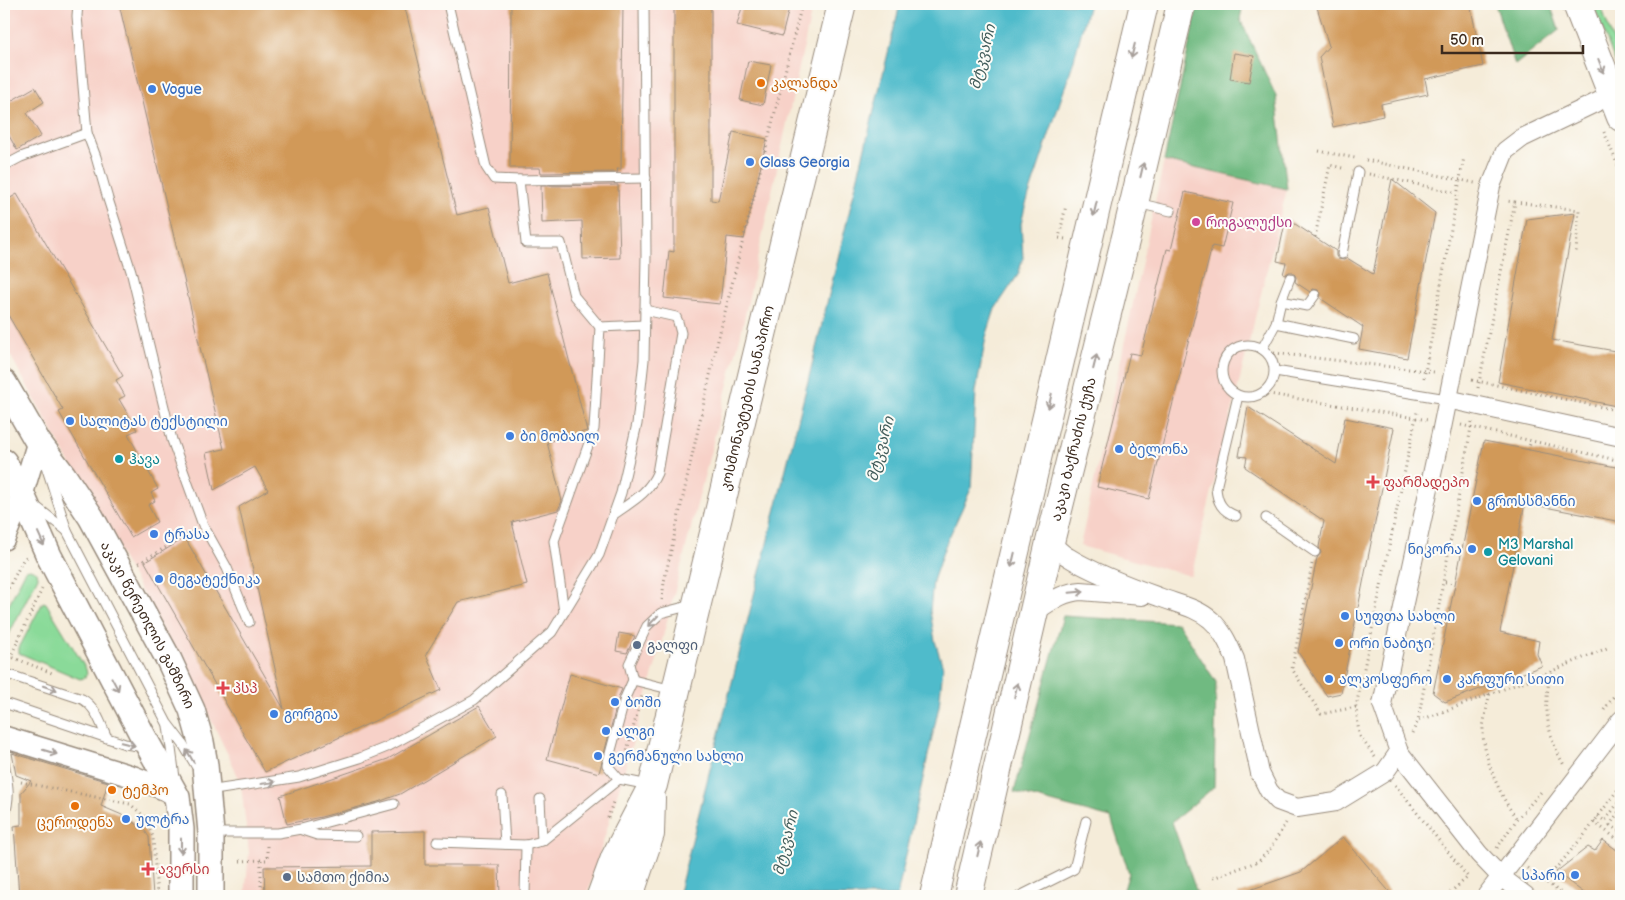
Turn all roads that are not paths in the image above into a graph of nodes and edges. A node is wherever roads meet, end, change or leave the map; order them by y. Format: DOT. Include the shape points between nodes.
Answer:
graph roads {
  1 [pos="78,4"];
  2 [pos="448,4"];
  3 [pos="644,4"];
  4 [pos="842,4"];
  5 [pos="1144,4"];
  6 [pos="1181,4"];
  7 [pos="1578,4"];
  8 [pos="1617,106"];
  9 [pos="88,133"];
  10 [pos="4,166"];
  11 [pos="1358,172"];
  12 [pos="646,178"];
  13 [pos="519,180"];
  14 [pos="1134,202"];
  15 [pos="1171,211"];
  16 [pos="1342,254"];
  17 [pos="1290,278"];
  18 [pos="1315,295"];
  19 [pos="1281,301"];
  20 [pos="645,310"];
  21 [pos="1276,323"];
  22 [pos="644,325"];
  23 [pos="600,327"];
  24 [pos="1354,339"];
  25 [pos="1264,351"];
  26 [pos="1274,371"];
  27 [pos="4,383"];
  28 [pos="1238,396"];
  29 [pos="1447,399"];
  30 [pos="1621,437"];
  31 [pos="38,442"];
  32 [pos="4,462"];
  33 [pos="22,494"];
  34 [pos="613,515"];
  35 [pos="1236,516"];
  36 [pos="1266,518"];
  37 [pos="67,531"];
  38 [pos="4,539"];
  39 [pos="1050,542"];
  40 [pos="1315,552"];
  41 [pos="1160,597"];
  42 [pos="697,604"];
  43 [pos="564,612"];
  44 [pos="1034,612"];
  45 [pos="249,622"];
  46 [pos="4,673"];
  47 [pos="633,680"];
  48 [pos="676,690"];
  49 [pos="4,703"];
  50 [pos="1621,720"];
  51 [pos="167,723"];
  52 [pos="4,737"];
  53 [pos="107,738"];
  54 [pos="149,748"];
  55 [pos="1399,752"];
  56 [pos="4,762"];
  57 [pos="619,780"];
  58 [pos="652,788"];
  59 [pos="207,791"];
  60 [pos="502,795"];
  61 [pos="177,797"];
  62 [pos="540,799"];
  63 [pos="394,804"];
  64 [pos="4,818"];
  65 [pos="1086,821"];
  66 [pos="301,830"];
  67 [pos="211,833"];
  68 [pos="650,834"];
  69 [pos="356,836"];
  70 [pos="542,841"];
  71 [pos="437,842"];
  72 [pos="505,844"];
  73 [pos="526,845"];
  74 [pos="1501,877"];
  75 [pos="944,894"];
  76 [pos="181,896"];
  77 [pos="210,896"];
  78 [pos="524,896"];
  79 [pos="601,896"];
  80 [pos="629,896"];
  81 [pos="643,896"];
  82 [pos="968,896"];
  83 [pos="1020,896"];
  84 [pos="1486,896"];
  85 [pos="1526,896"];
  1 -- 9 [label="lane"];
  2 -- 13 [label="lane" via="486,167 494,179"];
  3 -- 12 [label="lane"];
  4 -- 42 [label="main road, კოსმონავტების სანაპირო"];
  5 -- 75 [label="main road, one-way"];
  14 -- 6 [label="main road, აკაკი ბაქრაძის ქუჩა, one-way"];
  7 -- 8 [label="main road, one-way"];
  8 -- 29 [label="street" via="1522,138 1505,151 1491,186"];
  9 -- 10 [label="lane"];
  9 -- 45 [label="lane" via="131,271 172,440 202,525 227,568"];
  11 -- 16 [label="lane"];
  12 -- 13 [label="lane"];
  12 -- 20 [label="lane"];
  13 -- 23 [label="lane" via="526,243 561,244 574,296"];
  14 -- 15 [label="lane"];
  39 -- 14 [label="main road, აკაკი ბაქრაძის ქუჩა, one-way"];
  17 -- 19 [label="lane"];
  18 -- 19 [label="lane" via="1307,306"];
  19 -- 21 [label="lane"];
  20 -- 22 [label="lane"];
  20 -- 34 [label="lane" via="676,318 681,333 657,473 646,492"];
  21 -- 24 [label="lane"];
  21 -- 25 [label="lane"];
  22 -- 23 [label="lane"];
  22 -- 34 [label="lane" via="637,424"];
  23 -- 43 [label="lane" via="594,429 554,541"];
  25 -- 26 [label="lane" via="1271,358"];
  25 -- 28 [label="lane" via="1249,345 1236,347 1222,362 1224,382"];
  26 -- 28 [label="lane" via="1273,380 1263,393 1255,397"];
  26 -- 29 [label="lane"];
  27 -- 31 [label="main road, აკაკი წერეთლის გამზირი"];
  28 -- 35 [label="lane" via="1216,488 1221,506"];
  29 -- 30 [label="street"];
  29 -- 55 [label="street" via="1382,704"];
  31 -- 33 [label="street"];
  31 -- 37 [label="lane"];
  31 -- 59 [label="main road, აკაკი წერეთლის გამზირი" via="91,517 180,684 201,742"];
  32 -- 33 [label="main road"];
  33 -- 37 [label="lane"];
  33 -- 38 [label="street"];
  33 -- 54 [label="main road, one-way" via="49,556"];
  34 -- 43 [label="lane" via="599,555"];
  36 -- 40 [label="lane"];
  37 -- 51 [label="lane"];
  39 -- 41 [label="street" via="1087,566"];
  39 -- 44 [label="main road, აკაკი ბაქრაძის ქუჩა"];
  44 -- 41 [label="street, one-way" via="1059,596 1072,592"];
  41 -- 55 [label="street" via="1196,610 1210,619 1228,642 1237,667 1260,773 1268,791 1278,801 1297,808 1336,802 1385,772"];
  42 -- 47 [label="lane, one-way" via="661,613 647,626 629,664"];
  42 -- 48 [label="main road, კოსმონავტების სანაპირო"];
  59 -- 43 [label="lane, one-way" via="299,777 387,747 474,700 552,632"];
  82 -- 44 [label="main road, აკაკი ბაქრაძის ქუჩა, one-way"];
  46 -- 53 [label="lane, one-way" via="89,703"];
  47 -- 48 [label="lane"];
  47 -- 57 [label="lane" via="607,765"];
  48 -- 58 [label="main road, კოსმონავტების სანაპირო"];
  49 -- 53 [label="lane"];
  50 -- 74 [label="street"];
  59 -- 51 [label="lane, one-way" via="188,752"];
  51 -- 61 [label="lane"];
  52 -- 61 [label="street, one-way" via="149,782"];
  53 -- 54 [label="lane, one-way"];
  54 -- 61 [label="main road"];
  55 -- 74 [label="street" via="1479,854"];
  56 -- 64 [label="lane" via="8,786"];
  57 -- 58 [label="lane"];
  57 -- 70 [label="lane"];
  58 -- 68 [label="main road, კოსმონავტების სანაპირო"];
  58 -- 79 [label="main road, კოსმონავტების სანაპირო" via="615,858"];
  59 -- 67 [label="main road, აკაკი წერეთლის გამზირი"];
  60 -- 72 [label="lane"];
  61 -- 76 [label="main road, one-way" via="181,829"];
  62 -- 70 [label="lane"];
  63 -- 66 [label="lane"];
  65 -- 83 [label="lane" via="1074,869"];
  66 -- 67 [label="lane"];
  66 -- 69 [label="lane" via="317,835"];
  67 -- 77 [label="main road, აკაკი წერეთლის გამზირი"];
  68 -- 80 [label="main road, კოსმონავტების სანაპირო"];
  68 -- 81 [label="main road"];
  70 -- 73 [label="lane"];
  71 -- 72 [label="lane"];
  72 -- 73 [label="lane"];
  73 -- 78 [label="lane"];
  74 -- 84 [label="street"];
  74 -- 85 [label="street"];
}
